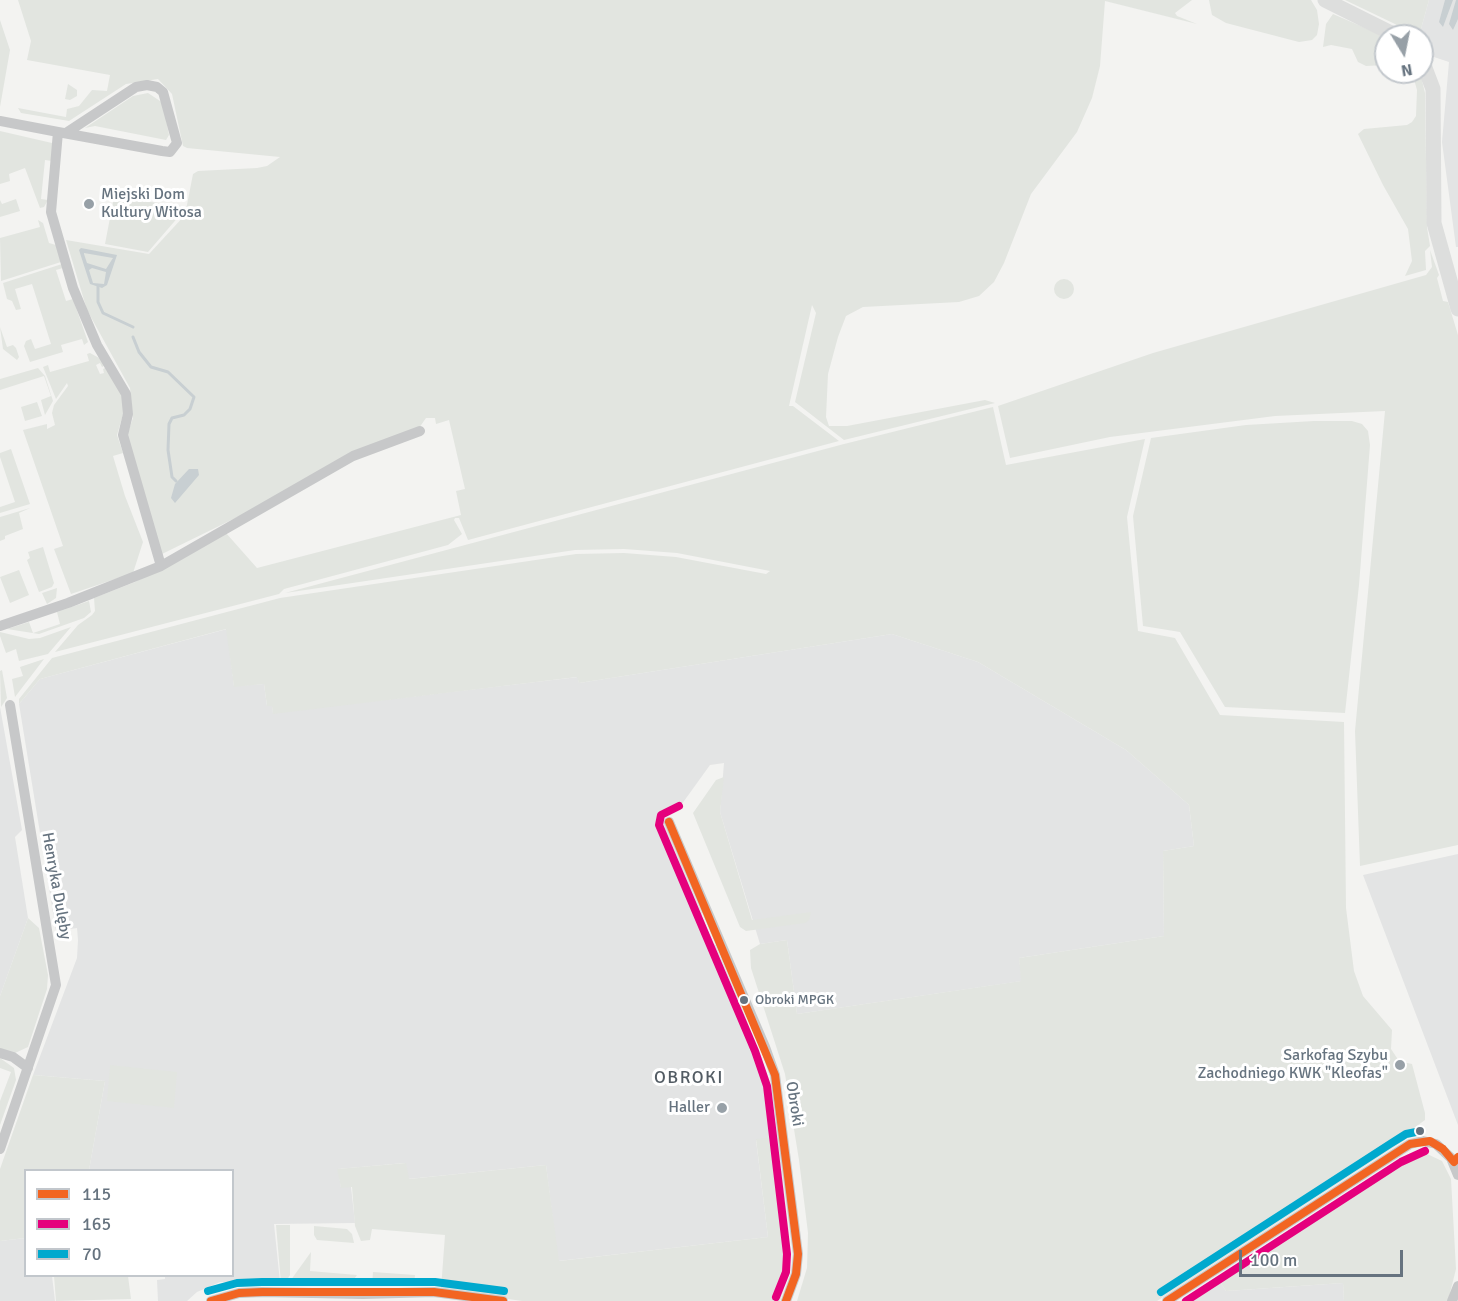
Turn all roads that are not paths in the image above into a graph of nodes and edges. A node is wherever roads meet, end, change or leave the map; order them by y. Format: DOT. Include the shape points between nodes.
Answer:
graph roads {
  1 [pos="1325,0"];
  2 [pos="1374,25"];
  3 [pos="1431,84"];
  4 [pos="0,121"];
  5 [pos="62,132"];
  6 [pos="1458,309"];
  7 [pos="420,431"];
  8 [pos="160,566"];
  9 [pos="0,626"];
  10 [pos="10,705"];
  11 [pos="669,822"];
  12 [pos="0,1053"];
  13 [pos="28,1068"];
  14 [pos="0,1149"];
  15 [pos="1458,1175"];
  16 [pos="1458,1286"];
  17 [pos="212,1301"];
  18 [pos="503,1301"];
  19 [pos="786,1301"];
  20 [pos="1167,1301"];
  21 [pos="1452,1301"];
  1 -- 2 [label="street"];
  3 -- 6 [label="street" via="1434,223"];
  4 -- 5 [label="street"];
  5 -- 5 [label="street" via="171,152 177,143 163,92 147,85 136,87"];
  5 -- 8 [label="street" via="51,213 73,288 97,345 126,394 128,414 123,435"];
  7 -- 8 [label="street" via="352,456"];
  8 -- 9 [label="street"];
  10 -- 13 [label="street, Henryka Dulęby" via="56,979"];
  11 -- 19 [label="street, Obroki" via="765,1047 777,1084 798,1254 796,1274"];
  12 -- 13 [label="street"];
  13 -- 14 [label="street, Henryka Dulęby"];
  15 -- 20 [label="street" via="1454,1162 1433,1143 1423,1141 1402,1148"];
  16 -- 21 [label="street"];
  17 -- 18 [label="street" via="238,1293 262,1292 435,1292"];
}
